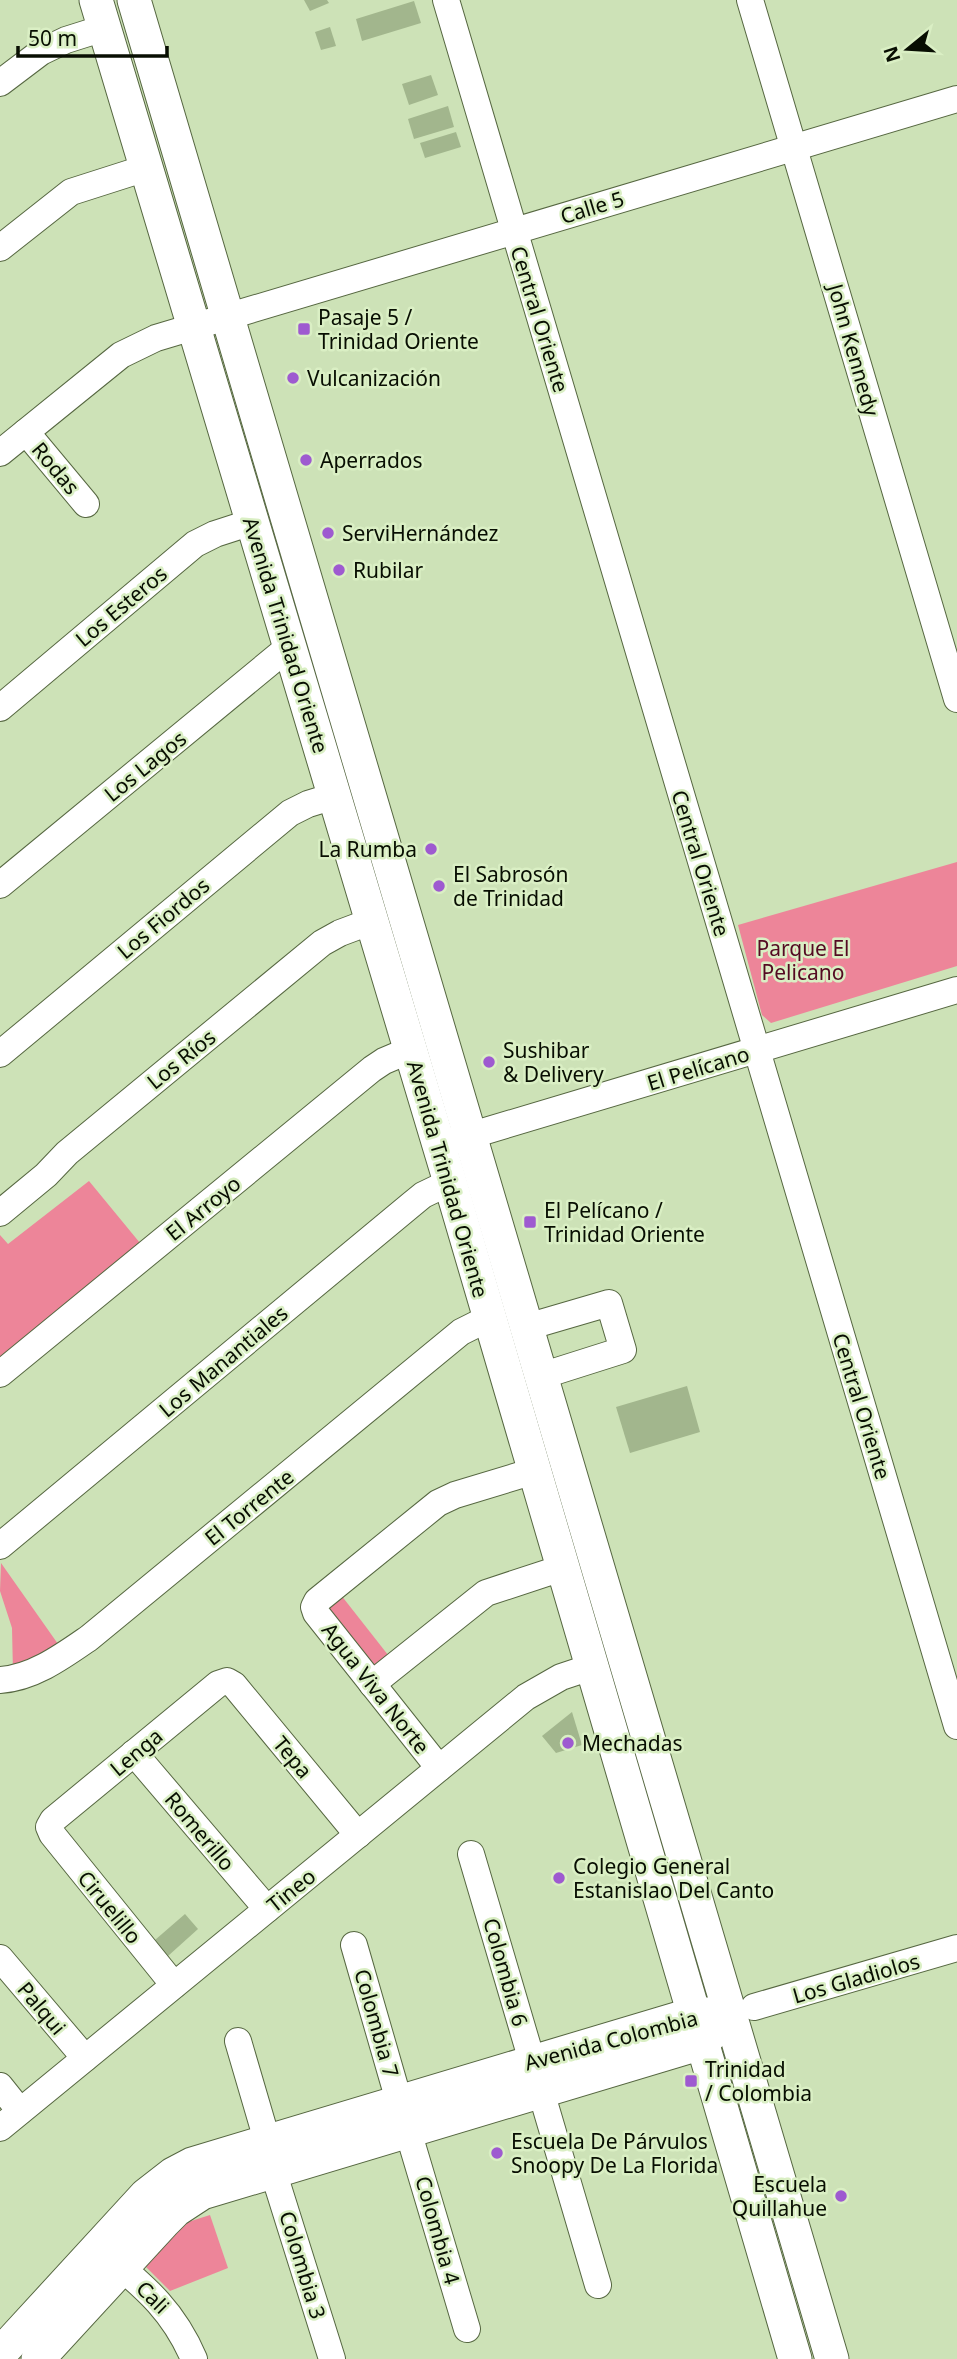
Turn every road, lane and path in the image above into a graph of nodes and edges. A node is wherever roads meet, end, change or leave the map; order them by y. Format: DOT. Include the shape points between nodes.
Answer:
graph roads {
  1 [pos="134,0"];
  2 [pos="446,0"];
  3 [pos="750,0"];
  4 [pos="100,14"];
  5 [pos="0,83"];
  6 [pos="957,99"];
  7 [pos="794,147"];
  8 [pos="146,168"];
  9 [pos="514,230"];
  10 [pos="0,248"];
  11 [pos="227,315"];
  12 [pos="194,326"];
  13 [pos="26,432"];
  14 [pos="0,453"];
  15 [pos="86,504"];
  16 [pos="253,522"];
  17 [pos="290,646"];
  18 [pos="957,699"];
  19 [pos="0,708"];
  20 [pos="334,796"];
  21 [pos="0,885"];
  22 [pos="372,921"];
  23 [pos="957,990"];
  24 [pos="410,1050"];
  25 [pos="757,1050"];
  26 [pos="0,1054"];
  27 [pos="470,1135"];
  28 [pos="439,1145"];
  29 [pos="450,1182"];
  30 [pos="0,1213"];
  31 [pos="489,1318"];
  32 [pos="527,1327"];
  33 [pos="0,1374"];
  34 [pos="541,1376"];
  35 [pos="534,1471"];
  36 [pos="0,1546"];
  37 [pos="562,1568"];
  38 [pos="591,1667"];
  39 [pos="0,1680"];
  40 [pos="227,1681"];
  41 [pos="372,1684"];
  42 [pos="957,1726"];
  43 [pos="134,1753"];
  44 [pos="439,1768"];
  45 [pos="49,1827"];
  46 [pos="358,1835"];
  47 [pos="471,1854"];
  48 [pos="267,1909"];
  49 [pos="354,1945"];
  50 [pos="957,1948"];
  51 [pos="0,1958"];
  52 [pos="174,1985"];
  53 [pos="742,2011"];
  54 [pos="698,2028"];
  55 [pos="238,2042"];
  56 [pos="85,2058"];
  57 [pos="536,2076"];
  58 [pos="0,2086"];
  59 [pos="403,2116"];
  60 [pos="10,2119"];
  61 [pos="270,2155"];
  62 [pos="110,2257"];
  63 [pos="597,2285"];
  64 [pos="467,2329"];
  65 [pos="0,2354"];
  66 [pos="38,2359"];
  67 [pos="194,2359"];
  68 [pos="332,2359"];
  69 [pos="795,2359"];
  70 [pos="832,2359"];
  1 -- 11 [label="main road, Avenida Trinidad Oriente"];
  2 -- 9 [label="street, Central Oriente"];
  3 -- 7 [label="street, John Kennedy"];
  4 -- 5 [label="street"];
  4 -- 8 [label="main road, Avenida Trinidad Oriente"];
  6 -- 7 [label="street, Calle 5"];
  7 -- 9 [label="street, Calle 5"];
  7 -- 18 [label="street, John Kennedy"];
  8 -- 10 [label="street" via="71,192"];
  8 -- 12 [label="main road, Avenida Trinidad Oriente"];
  9 -- 11 [label="street, Calle 5"];
  9 -- 25 [label="street, Central Oriente"];
  11 -- 12 [label="street, Calle 5"];
  11 -- 27 [label="main road, Avenida Trinidad Oriente"];
  12 -- 13 [label="street, Calle 5" via="121,355"];
  12 -- 16 [label="main road, Avenida Trinidad Oriente"];
  13 -- 14 [label="street, Calle 5"];
  13 -- 15 [label="street, Rodas"];
  16 -- 17 [label="main road, Avenida Trinidad Oriente"];
  16 -- 19 [label="street, Los Esteros" via="195,544"];
  17 -- 20 [label="main road, Avenida Trinidad Oriente"];
  17 -- 21 [label="street, Los Lagos"];
  20 -- 22 [label="main road, Avenida Trinidad Oriente"];
  20 -- 26 [label="street, Los Fiordos" via="290,813"];
  22 -- 24 [label="main road, Avenida Trinidad Oriente"];
  22 -- 30 [label="street, Los Ríos" via="322,943"];
  23 -- 25 [label="street, El Pelícano"];
  24 -- 28 [label="main road, Avenida Trinidad Oriente"];
  24 -- 33 [label="street, El Arroyo" via="372,1069"];
  25 -- 27 [label="street, El Pelícano"];
  25 -- 42 [label="street, Central Oriente"];
  27 -- 28 [label="street, El Pelícano"];
  27 -- 32 [label="main road, Avenida Trinidad Oriente"];
  28 -- 29 [label="main road, Avenida Trinidad Oriente"];
  29 -- 31 [label="main road, Avenida Trinidad Oriente"];
  29 -- 36 [label="street, Los Manantiales" via="412,1204"];
  31 -- 35 [label="main road, Avenida Trinidad Oriente"];
  31 -- 39 [label="street, El Torrente" via="461,1332 89,1638 28,1674"];
  32 -- 34 [label="main road, Avenida Trinidad Oriente"];
  32 -- 34 [label="street" via="609,1303 623,1349"];
  34 -- 53 [label="main road, Avenida Trinidad Oriente"];
  35 -- 37 [label="main road, Avenida Trinidad Oriente"];
  35 -- 41 [label="street, Agua Viva Norte" via="438,1503 317,1601 316,1613"];
  37 -- 38 [label="main road, Avenida Trinidad Oriente"];
  37 -- 41 [label="street" via="486,1593"];
  38 -- 44 [label="street, Tineo" via="536,1690"];
  38 -- 54 [label="main road, Avenida Trinidad Oriente"];
  40 -- 43 [label="street, Lenga"];
  40 -- 46 [label="street, Tepa"];
  41 -- 44 [label="street, Agua Viva Norte"];
  43 -- 45 [label="street, Lenga"];
  43 -- 48 [label="street, Romerillo"];
  44 -- 46 [label="street, Tineo"];
  45 -- 52 [label="street, Ciruelillo"];
  46 -- 48 [label="street, Tineo"];
  47 -- 57 [label="street, Colombia 6"];
  48 -- 52 [label="street, Tineo"];
  49 -- 59 [label="street, Colombia 7"];
  50 -- 53 [label="street, Los Gladiolos"];
  51 -- 56 [label="street, Palqui"];
  52 -- 56 [label="street, Tineo"];
  53 -- 54 [label="main road, Avenida Colombia"];
  53 -- 70 [label="main road, Avenida Trinidad Oriente"];
  54 -- 57 [label="main road, Avenida Colombia"];
  54 -- 69 [label="main road, Avenida Trinidad Oriente"];
  55 -- 61 [label="street, Colombia 3"];
  56 -- 60 [label="street, Tineo"];
  57 -- 59 [label="main road, Avenida Colombia"];
  57 -- 63 [label="street, Colombia 6"];
  58 -- 60 [label="street"];
  59 -- 61 [label="main road, Avenida Colombia"];
  59 -- 64 [label="street, Colombia 4"];
  61 -- 62 [label="main road, Avenida Colombia" via="192,2164 173,2174 146,2195"];
  61 -- 68 [label="street, Colombia 3"];
  62 -- 65 [label="main road, Avenida Colombia"];
  62 -- 66 [label="main road, Avenida Colombia"];
  62 -- 67 [label="street, Cali" via="169,2312"];
}
